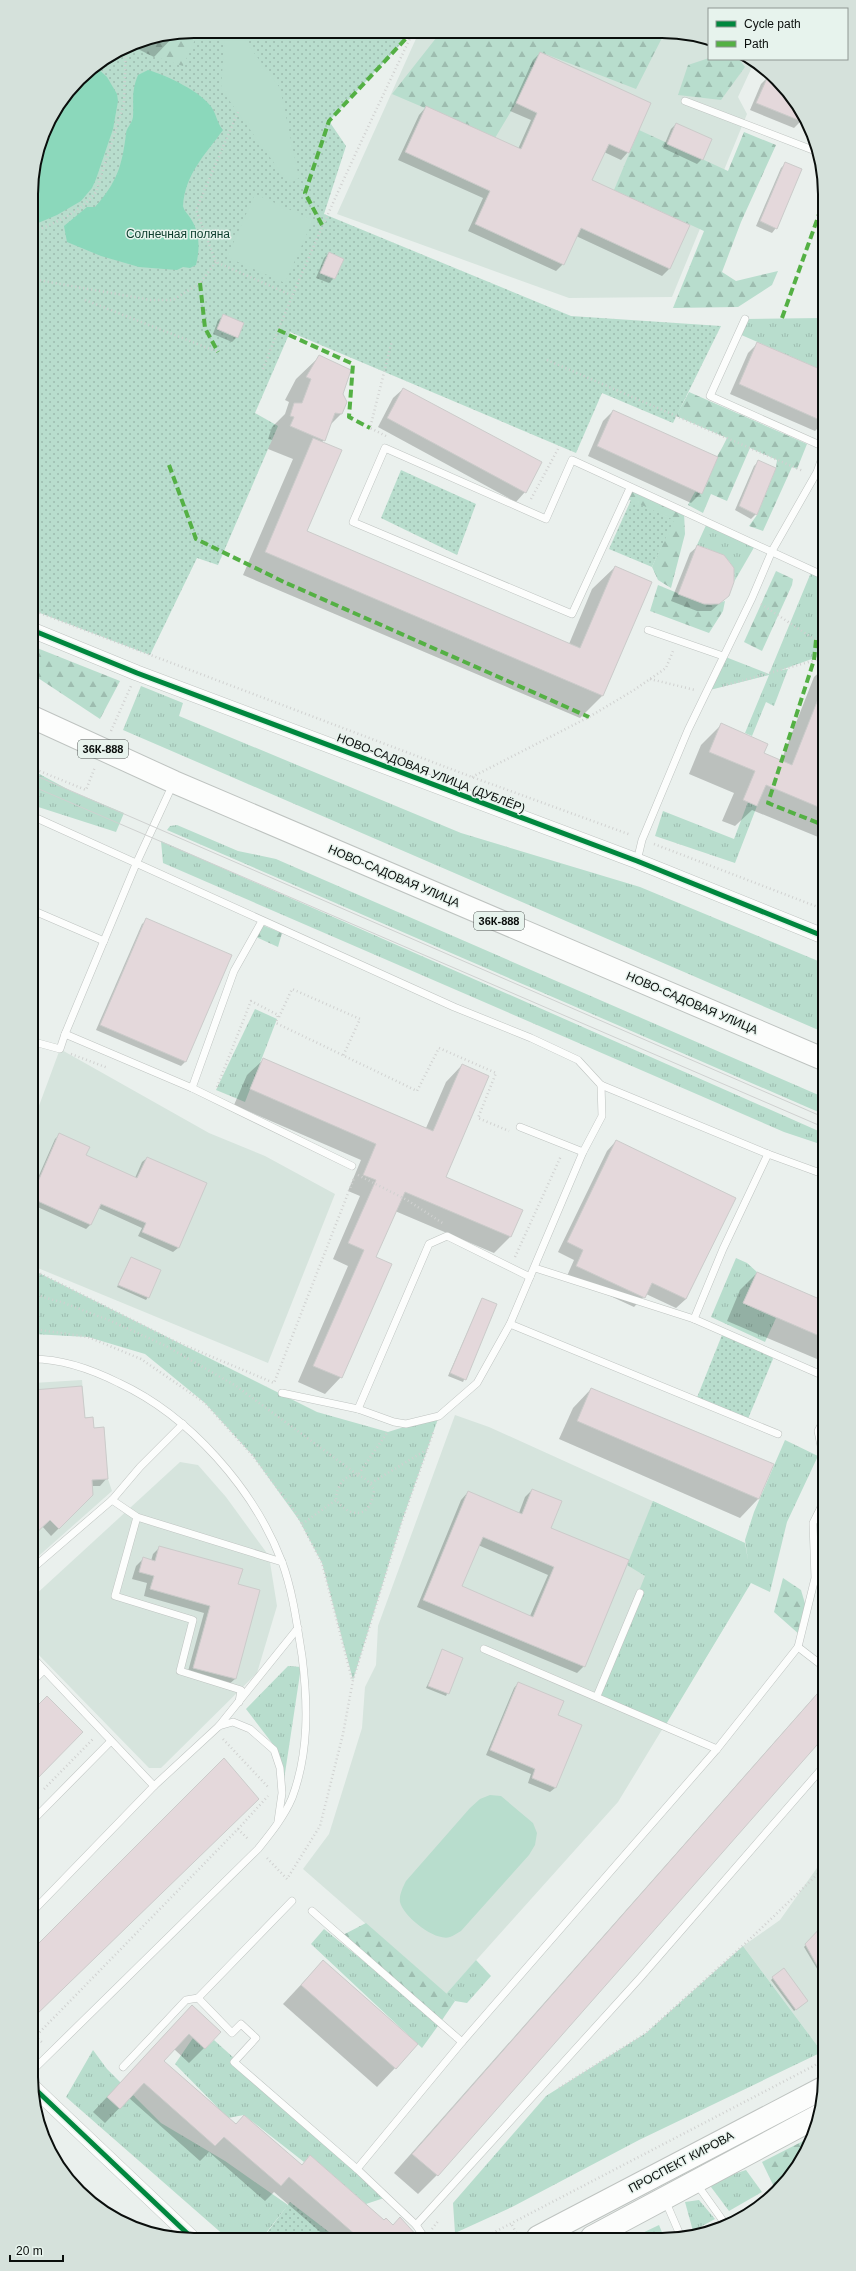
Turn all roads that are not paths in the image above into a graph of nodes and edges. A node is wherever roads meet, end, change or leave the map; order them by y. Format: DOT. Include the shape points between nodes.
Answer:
graph roads {
  1 [pos="685,101"];
  2 [pos="812,150"];
  3 [pos="745,319"];
  4 [pos="818,444"];
  5 [pos="818,467"];
  6 [pos="630,488"];
  7 [pos="772,551"];
  8 [pos="818,573"];
  9 [pos="648,630"];
  10 [pos="38,632"];
  11 [pos="723,656"];
  12 [pos="38,720"];
  13 [pos="174,782"];
  14 [pos="38,819"];
  15 [pos="637,861"];
  16 [pos="136,864"];
  17 [pos="38,913"];
  18 [pos="262,921"];
  19 [pos="818,934"];
  20 [pos="104,941"];
  21 [pos="65,1034"];
  22 [pos="38,1043"];
  23 [pos="818,1057"];
  24 [pos="601,1085"];
  25 [pos="192,1088"];
  26 [pos="520,1127"];
  27 [pos="583,1152"];
  28 [pos="768,1154"];
  29 [pos="355,1168"];
  30 [pos="818,1172"];
  31 [pos="535,1268"];
  32 [pos="530,1277"];
  33 [pos="694,1319"];
  34 [pos="510,1324"];
  35 [pos="38,1360"];
  36 [pos="818,1373"];
  37 [pos="282,1393"];
  38 [pos="358,1409"];
  39 [pos="183,1424"];
  40 [pos="778,1434"];
  41 [pos="112,1500"];
  42 [pos="818,1513"];
  43 [pos="137,1517"];
  44 [pos="282,1562"];
  45 [pos="38,1564"];
  46 [pos="640,1593"];
  47 [pos="298,1628"];
  48 [pos="798,1647"];
  49 [pos="484,1649"];
  50 [pos="818,1662"];
  51 [pos="38,1663"];
  52 [pos="44,1670"];
  53 [pos="38,1676"];
  54 [pos="597,1696"];
  55 [pos="239,1702"];
  56 [pos="218,1726"];
  57 [pos="110,1742"];
  58 [pos="717,1749"];
  59 [pos="818,1773"];
  60 [pos="154,1786"];
  61 [pos="38,1815"];
  62 [pos="277,1825"];
  63 [pos="292,1901"];
  64 [pos="38,1906"];
  65 [pos="312,1911"];
  66 [pos="198,1998"];
  67 [pos="462,2042"];
  68 [pos="38,2065"];
  69 [pos="123,2067"];
  70 [pos="818,2091"];
  71 [pos="39,2092"];
  72 [pos="812,2119"];
  73 [pos="357,2169"];
  74 [pos="695,2182"];
  75 [pos="665,2198"];
  76 [pos="723,2221"];
  77 [pos="416,2225"];
  78 [pos="680,2232"];
  79 [pos="187,2233"];
  80 [pos="421,2233"];
  81 [pos="546,2233"];
  82 [pos="599,2233"];
  1 -- 2 [label="lane"];
  3 -- 4 [label="lane" via="710,396"];
  5 -- 7 [label="lane"];
  6 -- 6 [label="lane" via="572,614 353,522 384,448 546,519 572,460"];
  6 -- 7 [label="lane"];
  7 -- 8 [label="lane"];
  7 -- 11 [label="lane"];
  9 -- 11 [label="lane"];
  10 -- 15 [label="street, НОВО-САДОВАЯ УЛИЦА (ДУБЛЁР)" via="137,673"];
  11 -- 15 [label="lane" via="642,840"];
  12 -- 13 [label="main road, НОВО-САДОВАЯ УЛИЦА / 36К-888"];
  13 -- 16 [label="lane"];
  13 -- 23 [label="main road, НОВО-САДОВАЯ УЛИЦА / 36К-888"];
  14 -- 16 [label="lane"];
  15 -- 19 [label="street, НОВО-САДОВАЯ УЛИЦА (ДУБЛЁР)"];
  16 -- 18 [label="lane"];
  16 -- 20 [label="lane"];
  17 -- 20 [label="lane"];
  18 -- 24 [label="lane" via="578,1060"];
  18 -- 25 [label="lane" via="234,971"];
  20 -- 21 [label="lane"];
  21 -- 22 [label="lane" via="60,1050"];
  21 -- 25 [label="lane"];
  24 -- 27 [label="lane" via="602,1116"];
  24 -- 28 [label="lane"];
  25 -- 29 [label="lane"];
  26 -- 27 [label="lane"];
  27 -- 31 [label="lane"];
  28 -- 30 [label="lane"];
  28 -- 33 [label="lane" via="723,1249"];
  31 -- 32 [label="lane"];
  31 -- 33 [label="lane"];
  32 -- 34 [label="lane"];
  32 -- 38 [label="lane" via="447,1236 429,1244"];
  33 -- 36 [label="lane"];
  34 -- 38 [label="lane" via="477,1383 439,1416 406,1424"];
  34 -- 40 [label="lane"];
  35 -- 39 [label="lane" via="63,1362 113,1380 156,1403"];
  37 -- 38 [label="lane"];
  39 -- 41 [label="lane" via="140,1467"];
  39 -- 44 [label="lane" via="231,1475 262,1520"];
  41 -- 43 [label="lane"];
  41 -- 45 [label="lane"];
  42 -- 48 [label="lane" via="813,1523 815,1578"];
  43 -- 44 [label="lane"];
  43 -- 55 [label="lane" via="115,1596 193,1620 180,1671 241,1690"];
  44 -- 47 [label="lane"];
  46 -- 54 [label="lane"];
  47 -- 55 [label="lane"];
  47 -- 62 [label="lane" via="307,1722 300,1773 291,1800"];
  48 -- 50 [label="lane"];
  48 -- 58 [label="lane"];
  49 -- 54 [label="lane"];
  51 -- 52 [label="lane"];
  52 -- 53 [label="lane"];
  52 -- 57 [label="lane"];
  54 -- 58 [label="lane"];
  55 -- 56 [label="lane"];
  56 -- 60 [label="lane"];
  56 -- 62 [label="lane" via="233,1722 250,1729 274,1750 280,1768 282,1793"];
  57 -- 60 [label="lane"];
  57 -- 61 [label="lane"];
  58 -- 67 [label="lane"];
  59 -- 77 [label="lane" via="640,1978"];
  60 -- 64 [label="lane"];
  62 -- 68 [label="lane" via="254,1854"];
  63 -- 66 [label="lane"];
  65 -- 67 [label="lane"];
  66 -- 69 [label="lane" via="186,2000"];
  66 -- 73 [label="lane" via="232,2032 241,2024 256,2038 234,2062"];
  67 -- 73 [label="lane"];
  70 -- 81 [label="main road, ПРОСПЕКТ КИРОВА"];
  71 -- 79 [label="street"];
  72 -- 74 [label="main road, ПРОСПЕКТ КИРОВА"];
  73 -- 77 [label="lane"];
  74 -- 75 [label="main road, ПРОСПЕКТ КИРОВА"];
  74 -- 76 [label="lane"];
  75 -- 78 [label="lane"];
  75 -- 82 [label="main road, ПРОСПЕКТ КИРОВА"];
  77 -- 80 [label="lane"];
}
